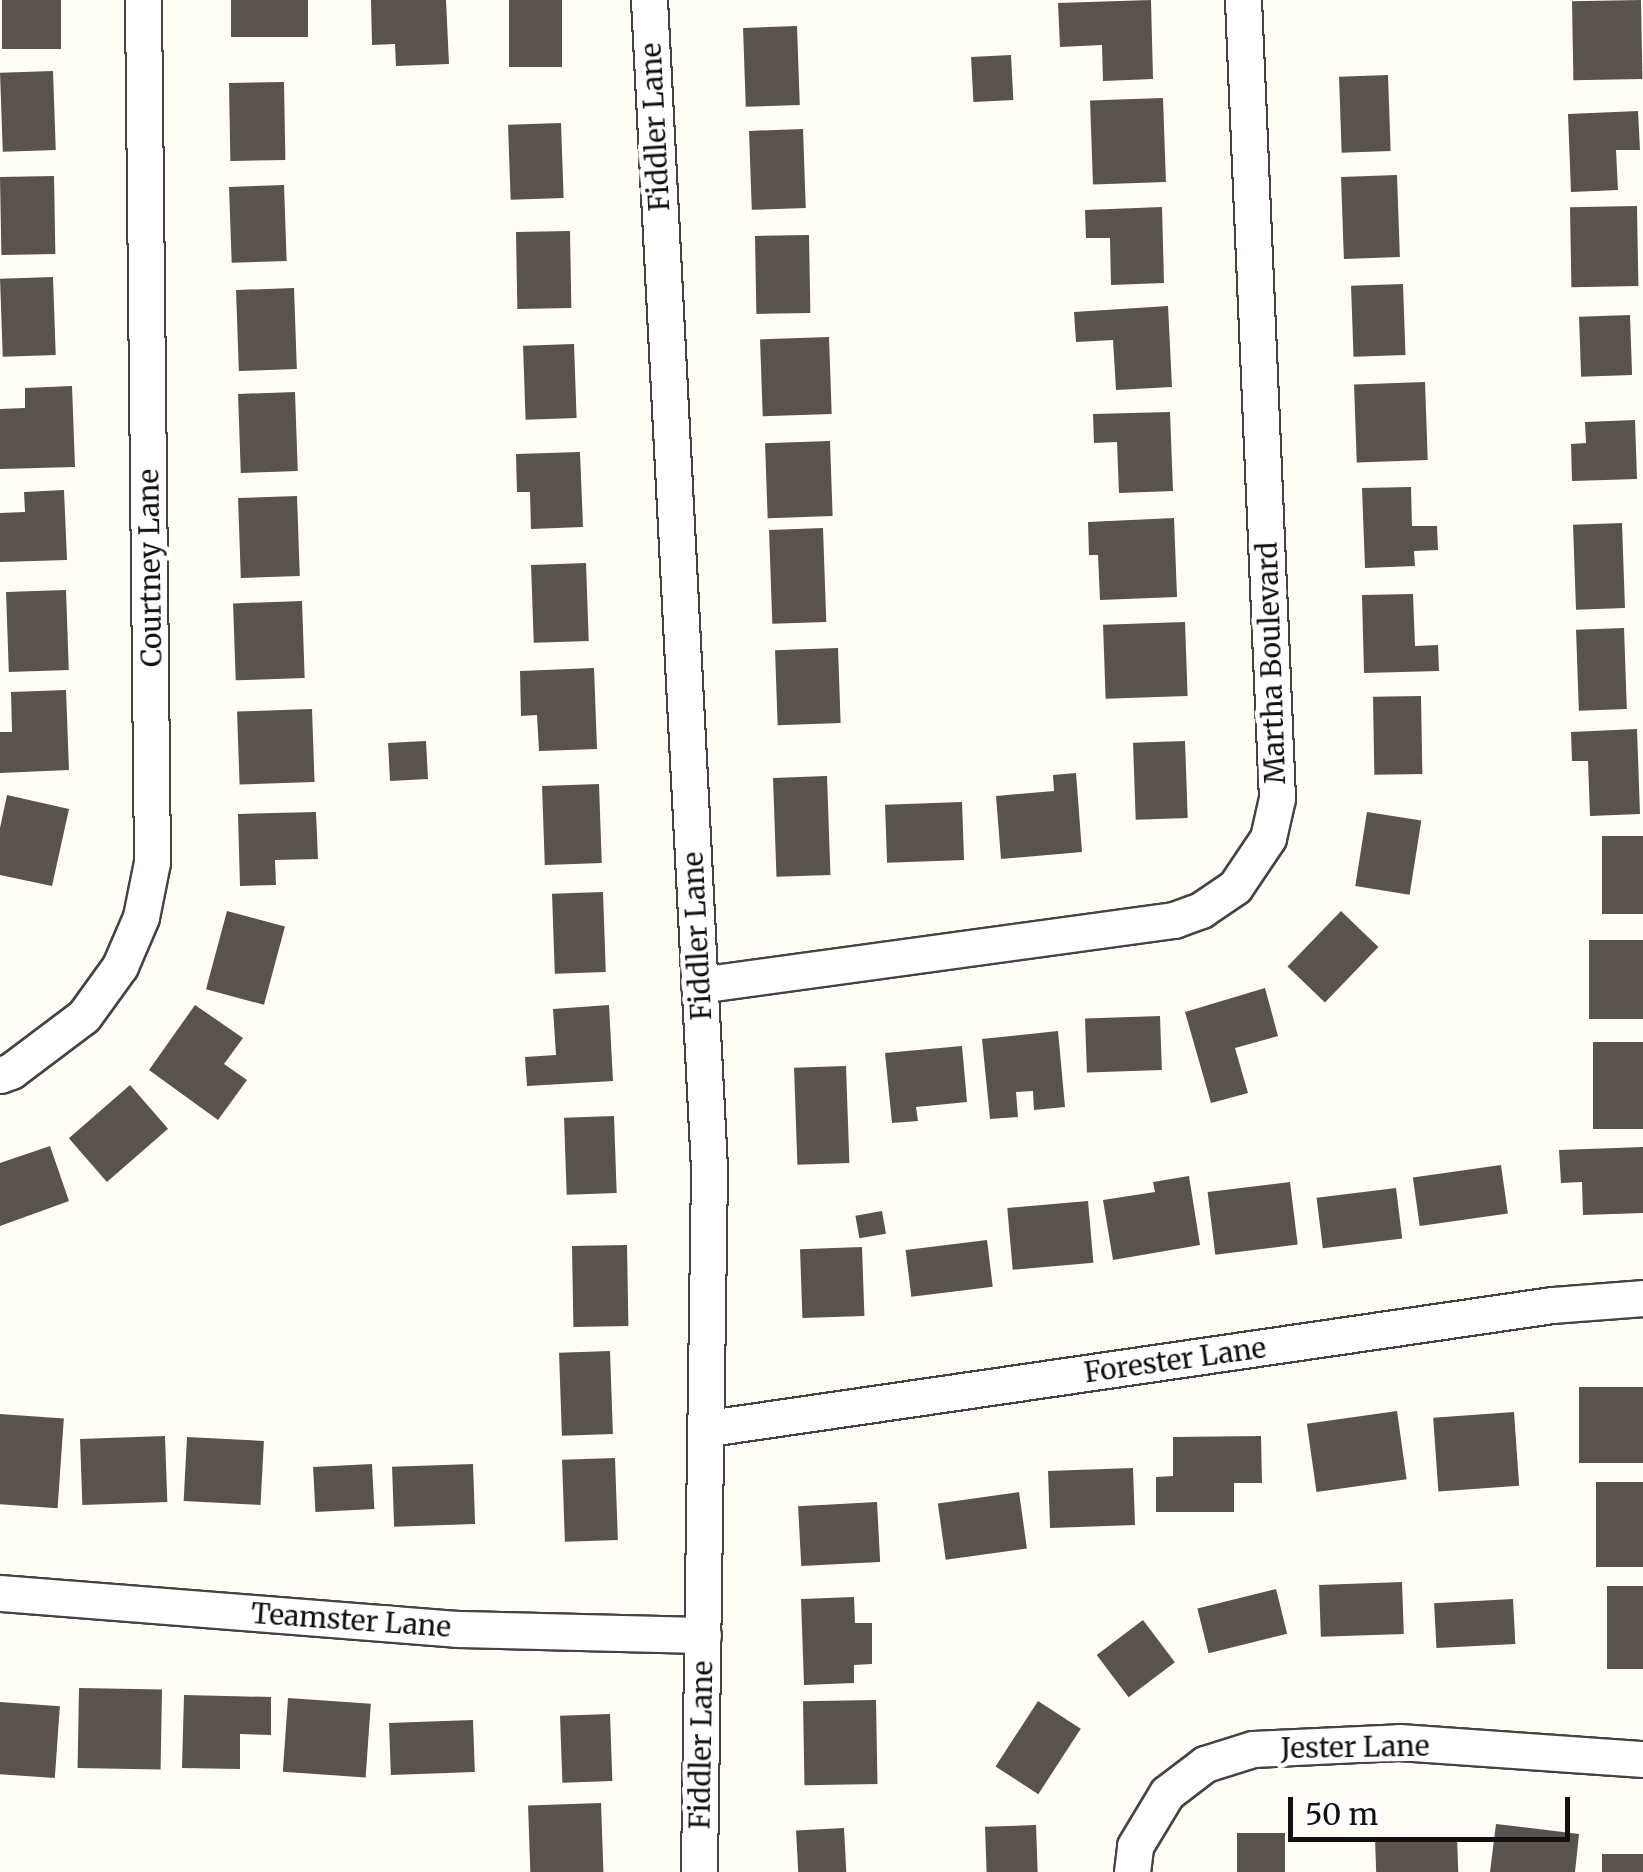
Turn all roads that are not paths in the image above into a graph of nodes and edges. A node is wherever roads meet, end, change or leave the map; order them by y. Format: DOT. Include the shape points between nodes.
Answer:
graph roads {
  1 [pos="143,0"];
  2 [pos="649,0"];
  3 [pos="1243,0"];
  4 [pos="699,984"];
  5 [pos="0,1075"];
  6 [pos="1643,1298"];
  7 [pos="708,1428"];
  8 [pos="0,1593"];
  9 [pos="703,1635"];
  10 [pos="1643,1760"];
  11 [pos="698,1872"];
  12 [pos="1132,1872"];
  1 -- 5 [label="street, Courtney Lane" via="152,862 141,917 120,966 84,1016"];
  2 -- 4 [label="street, Fiddler Lane"];
  3 -- 4 [label="street, Martha Boulevard" via="1278,798 1268,838 1235,887 1174,920"];
  4 -- 7 [label="street, Fiddler Lane" via="709,1170"];
  6 -- 7 [label="street, Forester Lane" via="1552,1304"];
  7 -- 9 [label="street, Fiddler Lane"];
  8 -- 9 [label="street, Teamster Lane" via="458,1629"];
  9 -- 11 [label="street, Fiddler Lane"];
  10 -- 12 [label="street, Jester Lane" via="1398,1742 1253,1749 1205,1764 1167,1793 1135,1846"];
}
